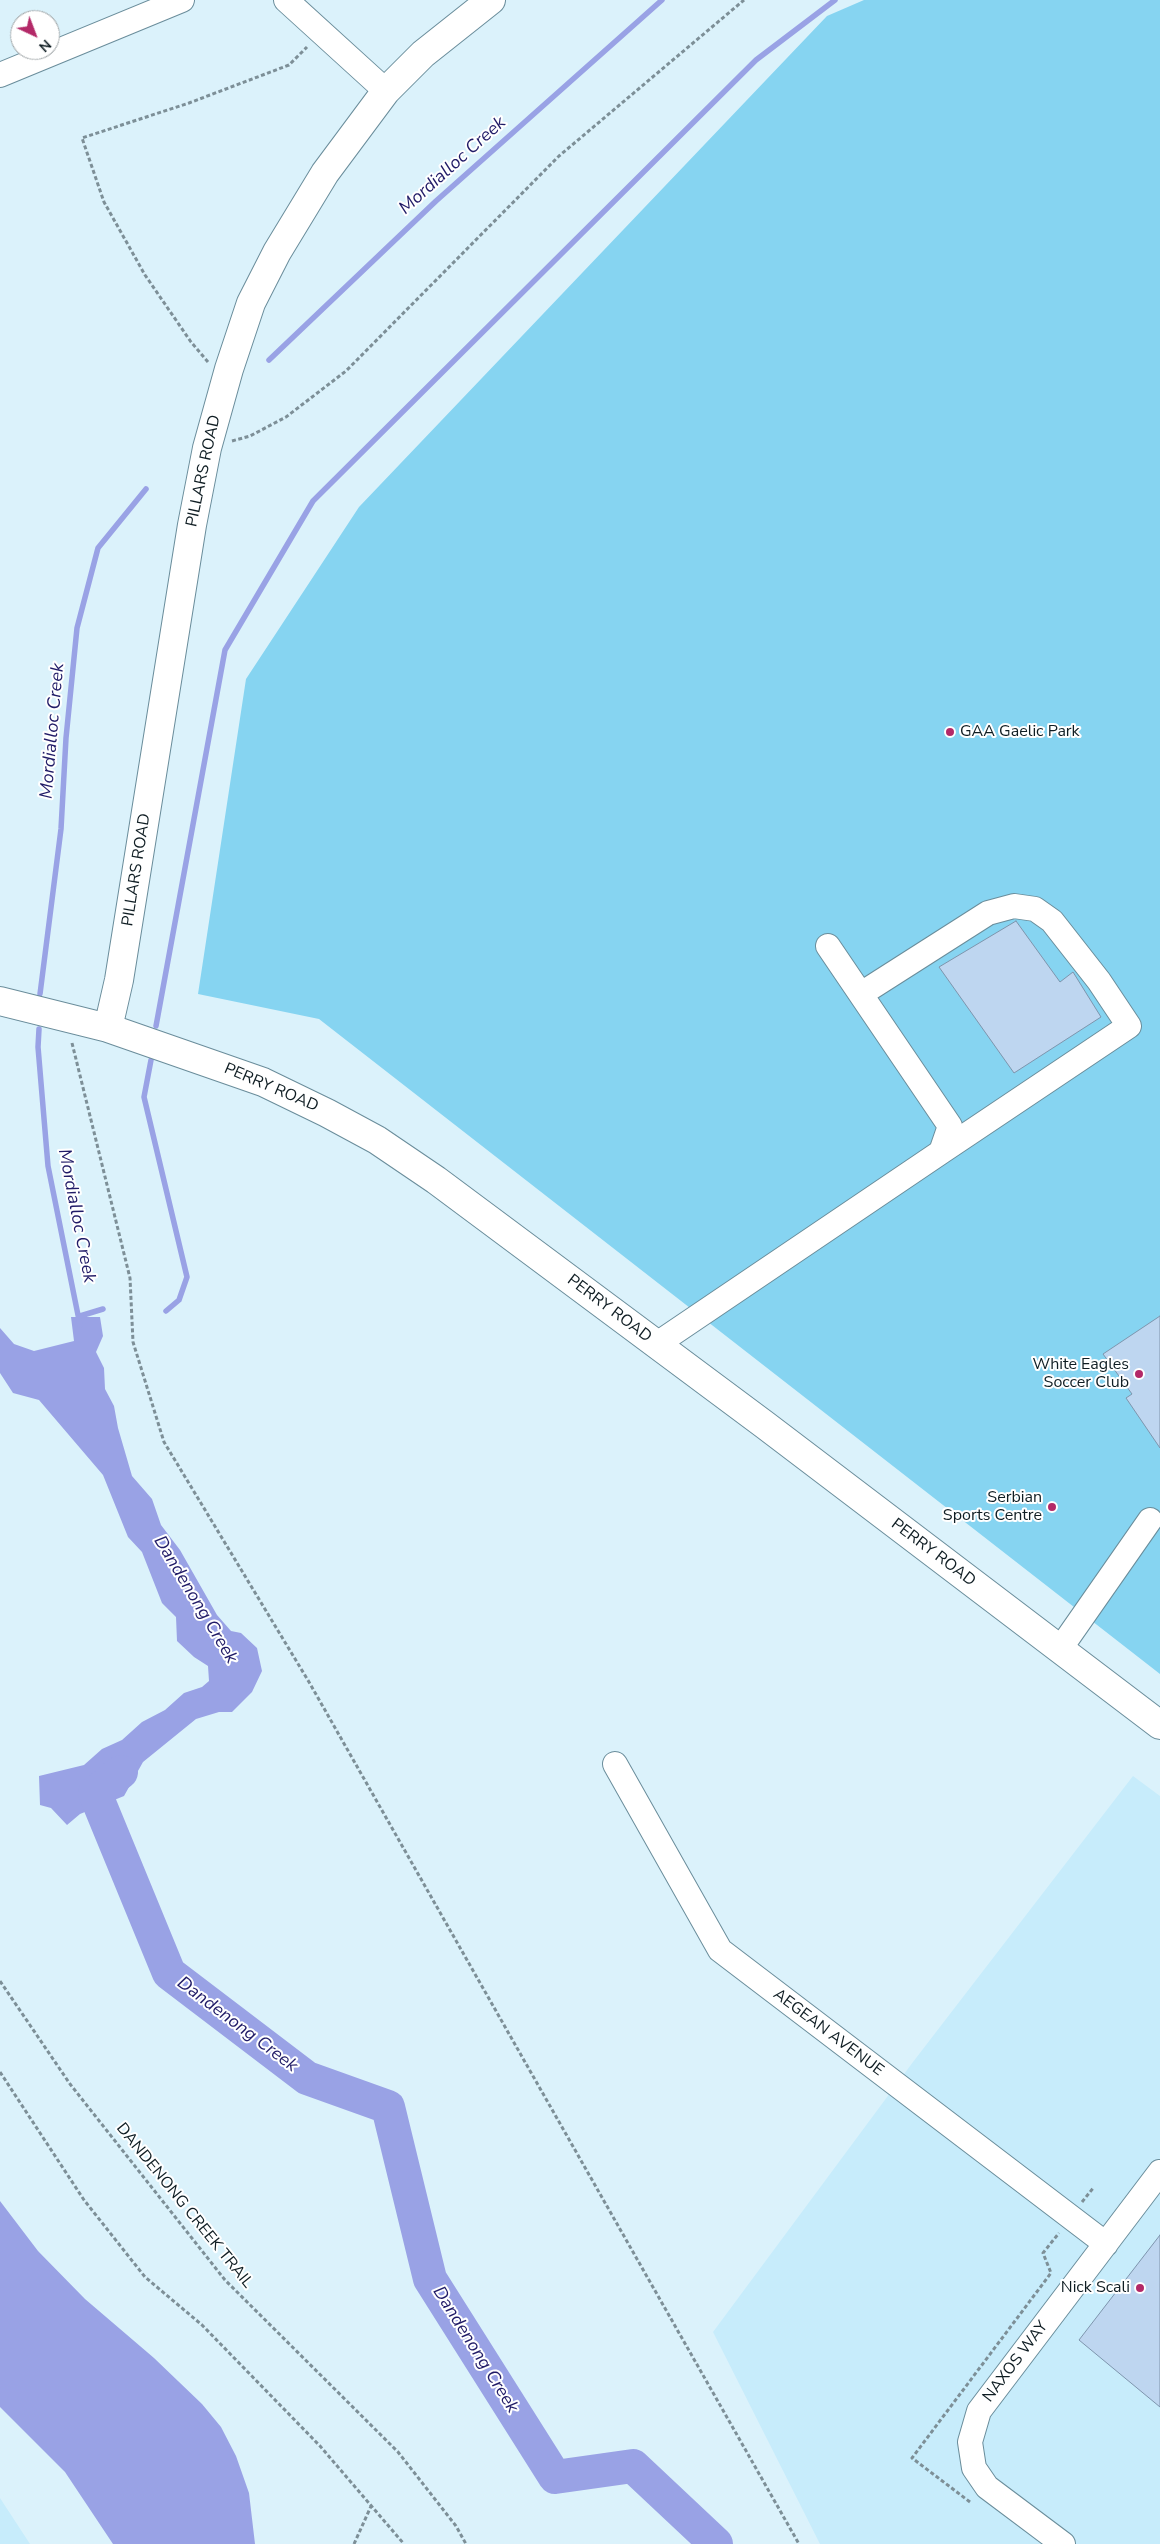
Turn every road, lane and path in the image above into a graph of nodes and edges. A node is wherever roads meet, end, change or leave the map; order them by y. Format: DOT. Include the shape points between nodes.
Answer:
graph roads {
  1 [pos="182,0"];
  2 [pos="286,0"];
  3 [pos="491,0"];
  4 [pos="744,0"];
  5 [pos="322,33"];
  6 [pos="0,75"];
  7 [pos="386,91"];
  8 [pos="225,382"];
  9 [pos="207,448"];
  10 [pos="828,946"];
  11 [pos="861,994"];
  12 [pos="0,1001"];
  13 [pos="66,1018"];
  14 [pos="108,1028"];
  15 [pos="941,1152"];
  16 [pos="657,1344"];
  17 [pos="1150,1520"];
  18 [pos="1060,1650"];
  19 [pos="1160,1725"];
  20 [pos="615,1764"];
  21 [pos="0,1981"];
  22 [pos="0,2072"];
  23 [pos="1160,2172"];
  24 [pos="1071,2218"];
  25 [pos="1106,2244"];
  26 [pos="941,2418"];
  27 [pos="372,2504"];
  28 [pos="354,2544"];
  29 [pos="404,2544"];
  30 [pos="466,2544"];
  31 [pos="799,2544"];
  32 [pos="1063,2544"];
  1 -- 6 [label="street"];
  2 -- 5 [label="street"];
  3 -- 7 [label="main road, PILLARS ROAD" via="423,54"];
  4 -- 9 [label="path" via="559,156 346,371 286,417 250,436"];
  5 -- 7 [label="street"];
  5 -- 8 [label="path" via="289,65 189,103 82,138 104,202 145,275 191,342"];
  7 -- 8 [label="main road, PILLARS ROAD" via="325,173 277,252 250,304"];
  8 -- 9 [label="main road, PILLARS ROAD"];
  9 -- 14 [label="main road, PILLARS ROAD" via="190,535 119,980"];
  10 -- 11 [label="street"];
  11 -- 15 [label="street" via="950,1126"];
  11 -- 15 [label="street" via="988,913 1014,906 1036,909 1052,921 1129,1026"];
  12 -- 13 [label="main road, PERRY ROAD"];
  13 -- 14 [label="main road, PERRY ROAD"];
  13 -- 31 [label="path" via="130,1278 133,1342 164,1442 309,1682"];
  14 -- 16 [label="main road, PERRY ROAD" via="263,1082 377,1140"];
  15 -- 16 [label="street"];
  16 -- 18 [label="main road, PERRY ROAD"];
  17 -- 18 [label="street"];
  18 -- 19 [label="main road, PERRY ROAD"];
  20 -- 24 [label="street, AEGEAN AVENUE" via="720,1950"];
  21 -- 30 [label="path, DANDENONG CREEK TRAIL" via="70,2084 225,2280 398,2452 456,2526"];
  22 -- 27 [label="path" via="84,2200 145,2277 202,2325"];
  23 -- 25 [label="street, NAXOS WAY"];
  24 -- 25 [label="street, AEGEAN AVENUE"];
  24 -- 26 [label="path" via="1043,2253 1051,2273"];
  25 -- 32 [label="street, NAXOS WAY" via="979,2411 970,2442 974,2468 987,2487"];
  27 -- 28 [label="path"];
  27 -- 29 [label="path"];
}
